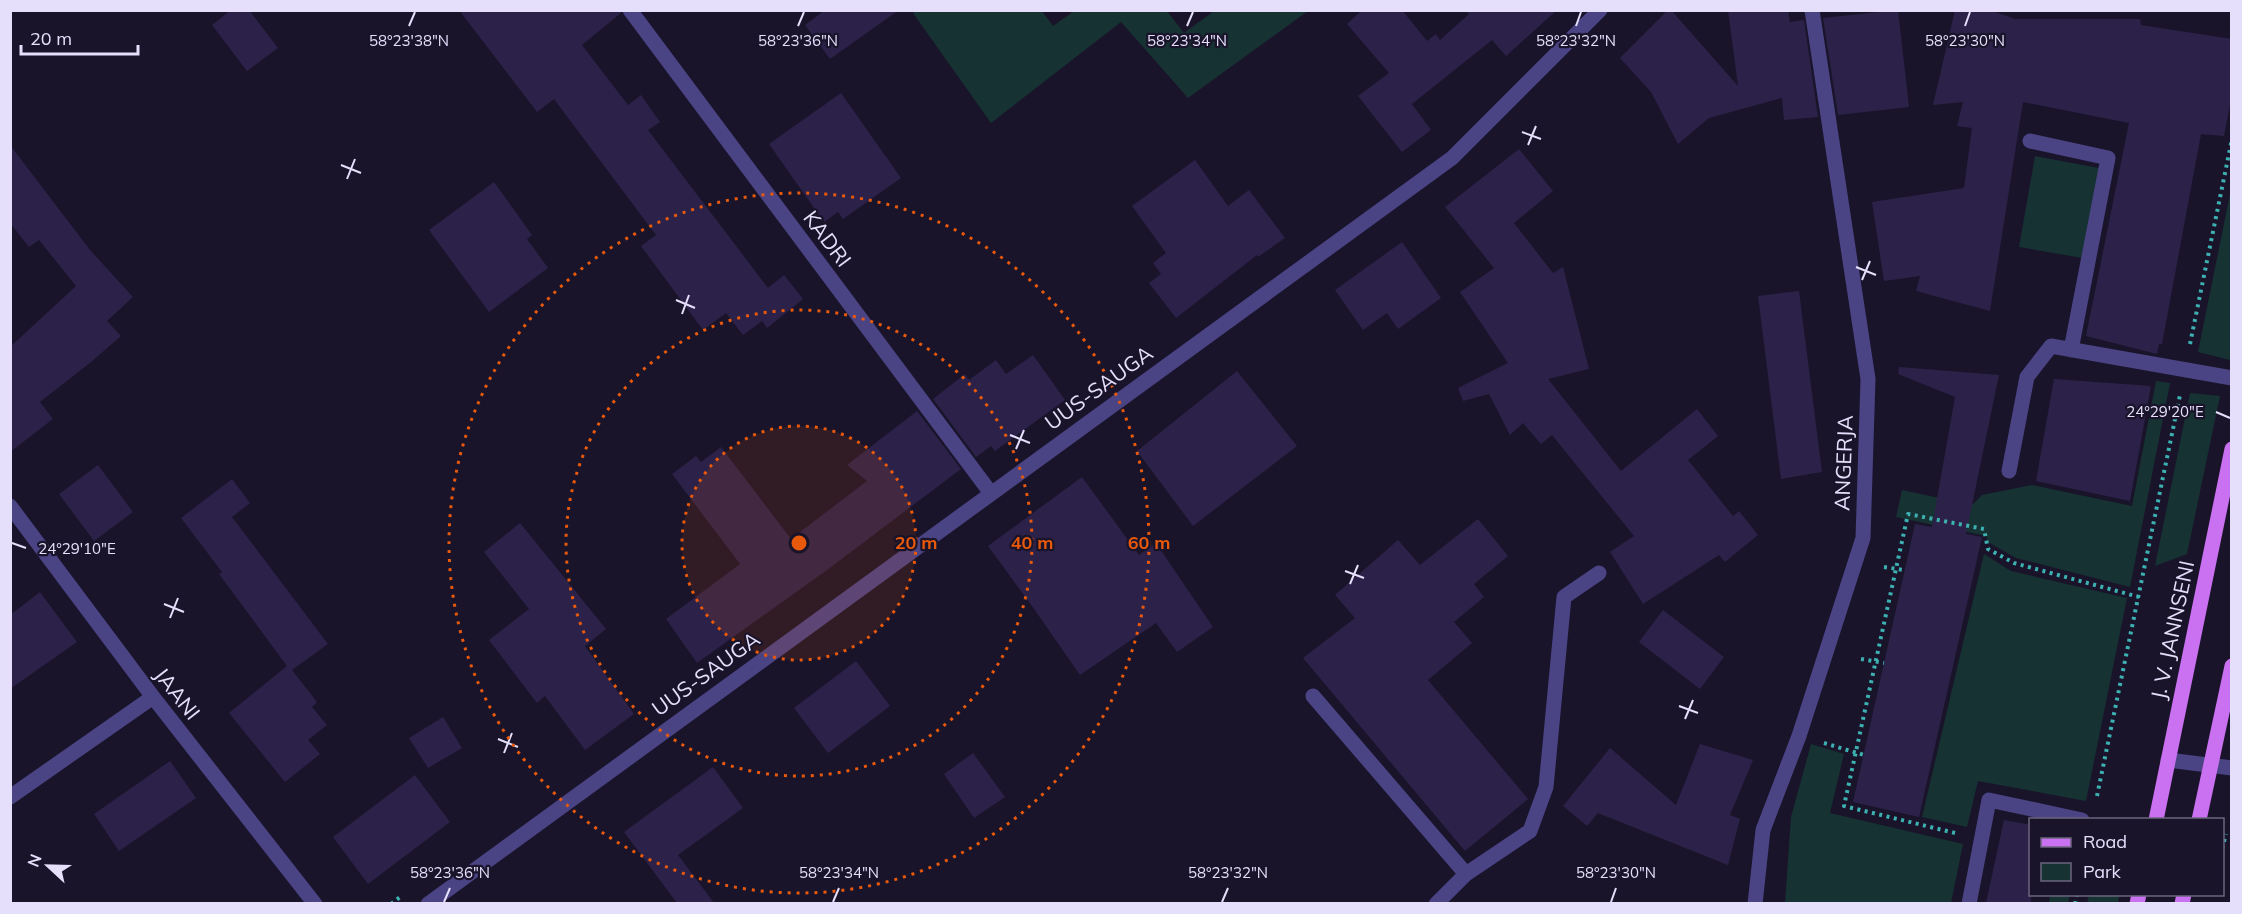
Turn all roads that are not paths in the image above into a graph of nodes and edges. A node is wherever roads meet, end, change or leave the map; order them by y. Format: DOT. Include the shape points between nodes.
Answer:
graph roads {
  1 [pos="630,10"];
  2 [pos="1600,10"];
  3 [pos="1812,10"];
  4 [pos="2030,141"];
  5 [pos="2071,350"];
  6 [pos="2232,378"];
  7 [pos="2232,449"];
  8 [pos="2009,471"];
  9 [pos="990,492"];
  10 [pos="10,506"];
  11 [pos="1599,573"];
  12 [pos="2232,666"];
  13 [pos="1313,696"];
  14 [pos="153,697"];
  15 [pos="2168,760"];
  16 [pos="2211,765"];
  17 [pos="2232,768"];
  18 [pos="10,797"];
  19 [pos="2077,818"];
  20 [pos="2156,818"];
  21 [pos="2199,818"];
  22 [pos="1466,874"];
  23 [pos="315,903"];
  24 [pos="428,903"];
  25 [pos="1436,903"];
  26 [pos="1755,903"];
  27 [pos="1969,903"];
  1 -- 9 [label="street, KADRI"];
  2 -- 9 [label="street, UUS-SAUGA" via="1452,158"];
  3 -- 26 [label="street, ANGERJA" via="1868,379 1863,538 1799,736 1763,830"];
  4 -- 5 [label="street" via="2108,158"];
  5 -- 6 [label="street"];
  5 -- 8 [label="street" via="2051,346 2027,377"];
  7 -- 15 [label="main road, J. V. JANNSENI"];
  9 -- 24 [label="street, UUS-SAUGA"];
  10 -- 14 [label="street, JAANI"];
  11 -- 22 [label="street" via="1564,597 1546,787 1530,831"];
  12 -- 16 [label="main road"];
  13 -- 22 [label="street"];
  14 -- 18 [label="street"];
  14 -- 23 [label="street, JAANI"];
  15 -- 16 [label="street"];
  15 -- 20 [label="main road, J. V. JANNSENI"];
  16 -- 17 [label="street"];
  16 -- 21 [label="main road"];
  19 -- 27 [label="street" via="1989,800"];
  22 -- 25 [label="street"];
}
